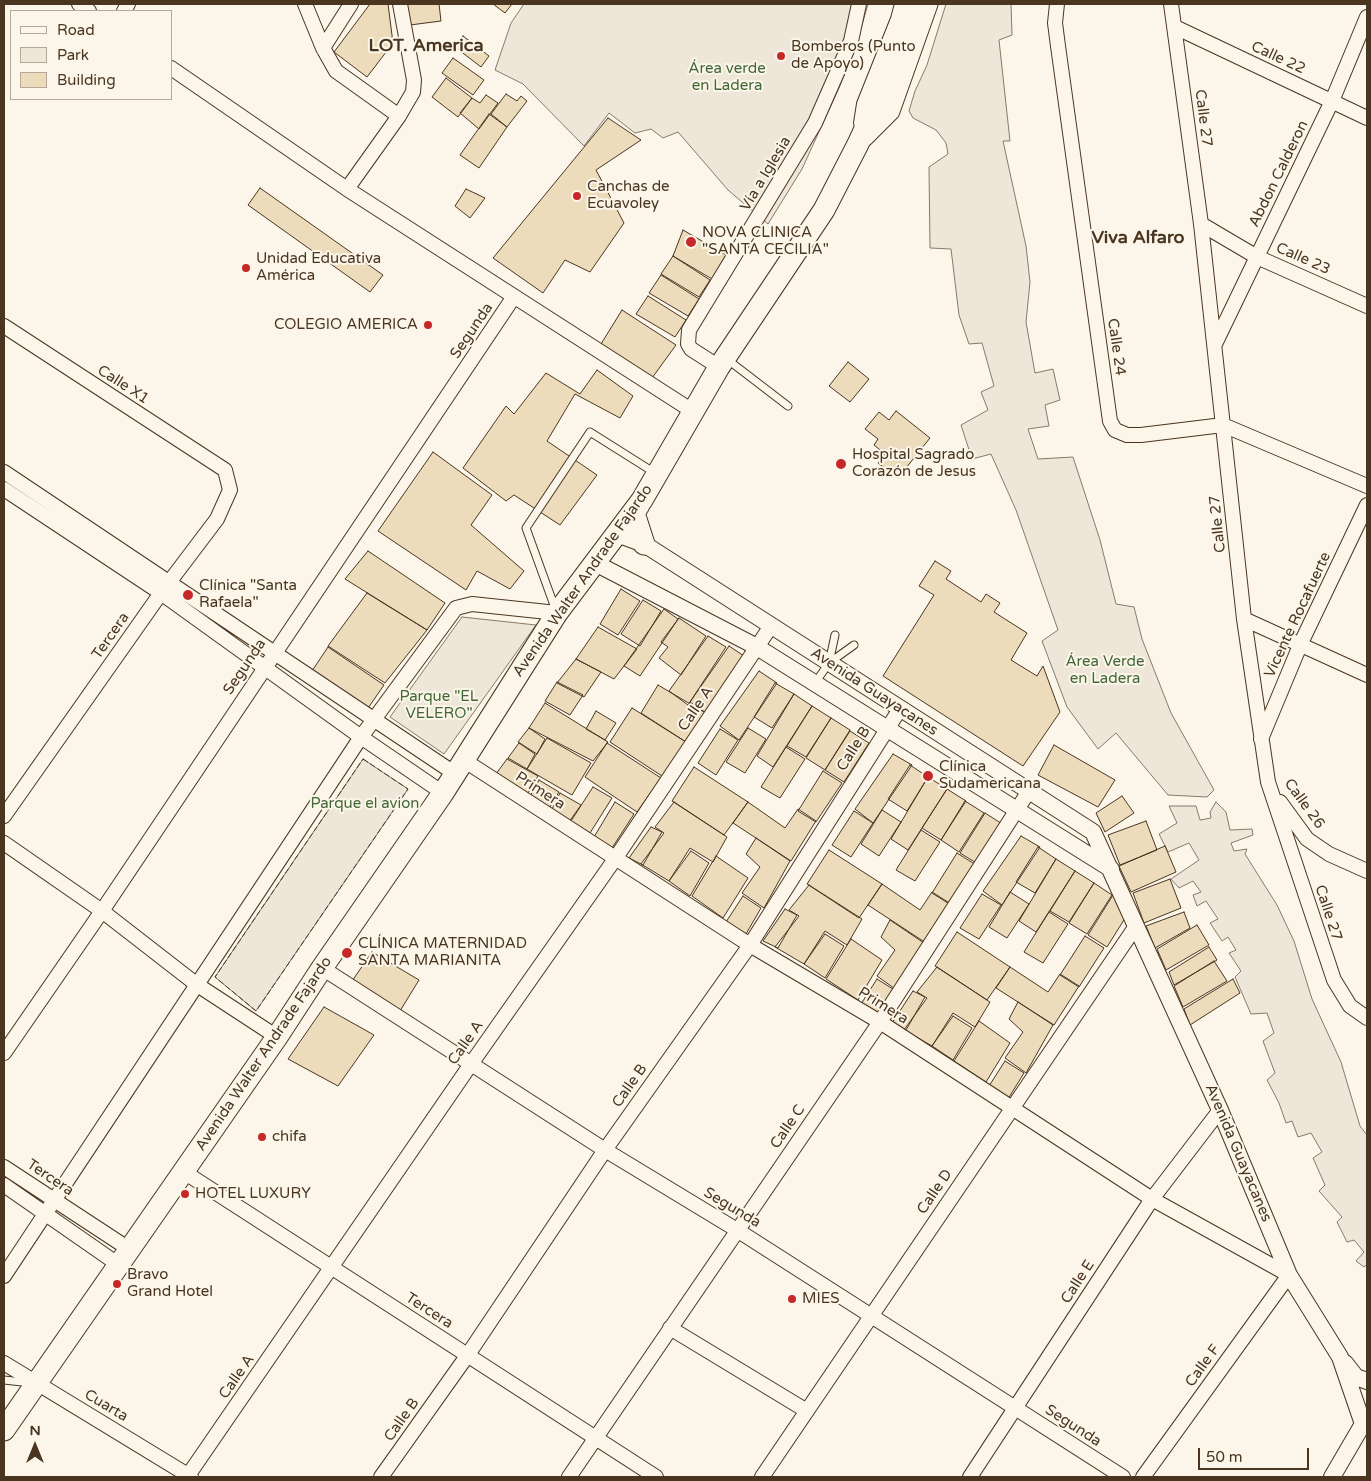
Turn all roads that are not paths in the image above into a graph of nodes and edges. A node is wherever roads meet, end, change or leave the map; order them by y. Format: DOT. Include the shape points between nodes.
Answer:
graph roads {
  1 [pos="305,4"];
  2 [pos="351,4"];
  3 [pos="400,4"];
  4 [pos="859,4"];
  5 [pos="902,4"];
  6 [pos="914,4"];
  7 [pos="928,4"];
  8 [pos="1057,4"];
  9 [pos="1172,4"];
  10 [pos="1367,17"];
  11 [pos="1175,27"];
  12 [pos="323,48"];
  13 [pos="172,69"];
  14 [pos="1332,101"];
  15 [pos="399,116"];
  16 [pos="1367,118"];
  17 [pos="862,134"];
  18 [pos="347,189"];
  19 [pos="1201,224"];
  20 [pos="1257,257"];
  21 [pos="514,298"];
  22 [pos="1367,306"];
  23 [pos="4,326"];
  24 [pos="1215,344"];
  25 [pos="722,363"];
  26 [pos="788,406"];
  27 [pos="694,412"];
  28 [pos="1223,425"];
  29 [pos="225,470"];
  30 [pos="4,472"];
  31 [pos="657,474"];
  32 [pos="1367,486"];
  33 [pos="4,489"];
  34 [pos="642,500"];
  35 [pos="1367,505"];
  36 [pos="617,534"];
  37 [pos="644,544"];
  38 [pos="595,563"];
  39 [pos="165,588"];
  40 [pos="556,613"];
  41 [pos="1244,619"];
  42 [pos="771,626"];
  43 [pos="835,635"];
  44 [pos="1301,643"];
  45 [pos="854,644"];
  46 [pos="757,647"];
  47 [pos="274,653"];
  48 [pos="829,663"];
  49 [pos="265,666"];
  50 [pos="1367,675"];
  51 [pos="815,683"];
  52 [pos="900,709"];
  53 [pos="373,720"];
  54 [pos="887,728"];
  55 [pos="361,737"];
  56 [pos="1261,740"];
  57 [pos="458,766"];
  58 [pos="1268,782"];
  59 [pos="1029,791"];
  60 [pos="443,793"];
  61 [pos="1017,811"];
  62 [pos="4,816"];
  63 [pos="4,844"];
  64 [pos="615,859"];
  65 [pos="1111,869"];
  66 [pos="1367,871"];
  67 [pos="102,911"];
  68 [pos="1136,926"];
  69 [pos="750,945"];
  70 [pos="322,968"];
  71 [pos="196,984"];
  72 [pos="1367,1018"];
  73 [pos="880,1022"];
  74 [pos="277,1038"];
  75 [pos="4,1053"];
  76 [pos="471,1064"];
  77 [pos="1012,1107"];
  78 [pos="1220,1110"];
  79 [pos="604,1150"];
  80 [pos="4,1167"];
  81 [pos="184,1172"];
  82 [pos="4,1185"];
  83 [pos="1152,1199"];
  84 [pos="54,1200"];
  85 [pos="46,1213"];
  86 [pos="737,1230"];
  87 [pos="124,1257"];
  88 [pos="332,1267"];
  89 [pos="1289,1275"];
  90 [pos="4,1276"];
  91 [pos="872,1315"];
  92 [pos="670,1328"];
  93 [pos="468,1356"];
  94 [pos="1340,1358"];
  95 [pos="4,1363"];
  96 [pos="4,1380"];
  97 [pos="1367,1381"];
  98 [pos="38,1384"];
  99 [pos="1016,1408"];
  100 [pos="806,1411"];
  101 [pos="1366,1425"];
  102 [pos="4,1430"];
  103 [pos="594,1438"];
  104 [pos="189,1477"];
  105 [pos="381,1477"];
  106 [pos="569,1477"];
  107 [pos="656,1477"];
  108 [pos="762,1477"];
  109 [pos="970,1477"];
  110 [pos="1123,1477"];
  111 [pos="1143,1477"];
  112 [pos="1332,1477"];
  1 -- 12 [label="street"];
  2 -- 12 [label="street"];
  3 -- 15 [label="street" via="414,80 413,92"];
  4 -- 25 [label="street, Vía a Iglesia" via="851,41 816,123 689,330 691,349"];
  5 -- 17 [label="street, Avenida Walter Andrade Fajardo" via="864,104"];
  6 -- 17 [label="main road, Avenida Walter Andrade Fajardo" via="900,52"];
  7 -- 17 [label="main road, Avenida Walter Andrade Fajardo" via="890,111"];
  8 -- 28 [label="street, Calle 24" via="1055,24 1110,421 1115,430 1127,435"];
  9 -- 11 [label="street, Calle 27"];
  10 -- 14 [label="street, Abdon Calderon"];
  11 -- 14 [label="street, Calle 22"];
  11 -- 19 [label="street, Calle 27"];
  12 -- 15 [label="street" via="336,71"];
  13 -- 18 [label="street"];
  14 -- 16 [label="street, Calle 22"];
  14 -- 20 [label="street, Abdon Calderon"];
  15 -- 18 [label="street"];
  17 -- 25 [label="main road, Avenida Walter Andrade Fajardo" via="824,210"];
  18 -- 21 [label="street"];
  19 -- 20 [label="street, Calle 23"];
  19 -- 24 [label="street, Calle 27"];
  20 -- 22 [label="street, Calle 23"];
  20 -- 24 [label="street, Abdon Calderon"];
  21 -- 27 [label="street"];
  21 -- 47 [label="street, Segunda"];
  23 -- 29 [label="street, Calle X1"];
  24 -- 28 [label="street, Calle 27"];
  25 -- 26 [label="lane"];
  25 -- 27 [label="main road, Avenida Walter Andrade Fajardo"];
  27 -- 31 [label="main road, Avenida Walter Andrade Fajardo"];
  28 -- 32 [label="street, Calle 24"];
  28 -- 41 [label="street, Calle 27"];
  29 -- 39 [label="street, Tercera" via="230,490 217,520"];
  30 -- 39 [label="street"];
  31 -- 34 [label="main road, Avenida Walter Andrade Fajardo"];
  31 -- 40 [label="lane" via="590,432 526,528"];
  33 -- 39 [label="street"];
  34 -- 36 [label="main road, Avenida Walter Andrade Fajardo"];
  34 -- 37 [label="main road" via="634,513"];
  35 -- 44 [label="street, Vicente Rocafuerte"];
  36 -- 37 [label="street, Avenida Guayacanes"];
  36 -- 38 [label="main road, Avenida Walter Andrade Fajardo"];
  37 -- 42 [label="street, Avenida Guayacanes"];
  38 -- 40 [label="main road, Avenida Walter Andrade Fajardo"];
  38 -- 46 [label="street, Avenida Guayacanes"];
  39 -- 47 [label="street, Primera"];
  39 -- 49 [label="street"];
  39 -- 62 [label="street, Tercera"];
  40 -- 53 [label="street" via="472,604 456,608"];
  40 -- 57 [label="main road, Avenida Walter Andrade Fajardo"];
  41 -- 44 [label="street"];
  41 -- 56 [label="street, Calle 27"];
  42 -- 46 [label="street, Calle A"];
  42 -- 48 [label="street, Avenida Guayacanes"];
  43 -- 48 [label="lane"];
  44 -- 50 [label="street"];
  44 -- 56 [label="street, Vicente Rocafuerte"];
  45 -- 48 [label="lane"];
  46 -- 51 [label="street, Avenida Guayacanes"];
  46 -- 64 [label="street, Calle A"];
  47 -- 49 [label="street, Segunda"];
  47 -- 53 [label="street, Primera"];
  48 -- 51 [label="lane"];
  48 -- 52 [label="street, Avenida Guayacanes"];
  49 -- 55 [label="street"];
  49 -- 67 [label="street, Segunda"];
  51 -- 54 [label="street, Avenida Guayacanes"];
  52 -- 54 [label="street, Calle B"];
  52 -- 59 [label="street, Avenida Guayacanes"];
  53 -- 55 [label="street"];
  53 -- 57 [label="street, Primera"];
  54 -- 61 [label="street, Avenida Guayacanes"];
  54 -- 69 [label="street, Calle B"];
  55 -- 60 [label="street"];
  55 -- 71 [label="street"];
  56 -- 58 [label="street, Calle 27"];
  57 -- 60 [label="main road, Avenida Walter Andrade Fajardo"];
  57 -- 64 [label="street, Primera"];
  58 -- 66 [label="street, Calle 26" via="1307,839 1329,854"];
  58 -- 72 [label="street, Calle 27" via="1334,980 1350,1006"];
  59 -- 61 [label="street, Calle C"];
  59 -- 65 [label="street, Avenida Guayacanes" via="1093,832"];
  60 -- 70 [label="main road, Avenida Walter Andrade Fajardo"];
  61 -- 65 [label="street, Avenida Guayacanes"];
  61 -- 73 [label="street, Calle C"];
  63 -- 67 [label="street"];
  64 -- 69 [label="street, Primera"];
  64 -- 76 [label="street, Calle A"];
  65 -- 68 [label="street, Avenida Guayacanes"];
  67 -- 71 [label="street"];
  67 -- 75 [label="street, Segunda"];
  68 -- 77 [label="street, Calle D"];
  68 -- 78 [label="street, Avenida Guayacanes"];
  69 -- 73 [label="street, Primera"];
  69 -- 79 [label="street, Calle B"];
  70 -- 74 [label="main road, Avenida Walter Andrade Fajardo"];
  70 -- 76 [label="street, Segunda"];
  71 -- 74 [label="street"];
  71 -- 84 [label="street"];
  73 -- 77 [label="street, Primera"];
  73 -- 86 [label="street, Calle C"];
  74 -- 81 [label="main road, Avenida Walter Andrade Fajardo"];
  76 -- 79 [label="street, Segunda"];
  76 -- 88 [label="street, Calle A"];
  77 -- 83 [label="street, Primera"];
  77 -- 91 [label="street, Calle D"];
  78 -- 83 [label="street, Calle E"];
  78 -- 89 [label="street, Avenida Guayacanes"];
  79 -- 86 [label="street, Segunda"];
  79 -- 93 [label="street, Calle B"];
  80 -- 84 [label="street, Tercera"];
  81 -- 87 [label="main road, Avenida Walter Andrade Fajardo"];
  81 -- 88 [label="street, Tercera"];
  82 -- 85 [label="street"];
  83 -- 89 [label="street, Primera"];
  83 -- 99 [label="street, Calle E"];
  84 -- 85 [label="street"];
  84 -- 87 [label="street, Tercera" via="85,1222"];
  85 -- 87 [label="street"];
  85 -- 90 [label="street"];
  86 -- 91 [label="street, Segunda"];
  86 -- 92 [label="street, Calle C"];
  87 -- 98 [label="main road, Avenida Walter Andrade Fajardo"];
  88 -- 93 [label="street, Tercera"];
  88 -- 104 [label="street, Calle A"];
  89 -- 94 [label="street, Avenida Guayacanes"];
  89 -- 111 [label="street, Calle F"];
  91 -- 99 [label="street, Segunda"];
  91 -- 100 [label="street, Calle D"];
  92 -- 100 [label="street"];
  92 -- 103 [label="street, Calle C"];
  93 -- 103 [label="street, Tercera"];
  93 -- 105 [label="street, Calle B"];
  94 -- 97 [label="street" via="1356,1377"];
  94 -- 101 [label="street, Avenida Guayacanes"];
  95 -- 98 [label="street, Cuarta"];
  96 -- 98 [label="lane"];
  98 -- 102 [label="main road, Avenida Walter Andrade Fajardo"];
  98 -- 104 [label="street, Cuarta"];
  99 -- 109 [label="street, Calle E"];
  99 -- 110 [label="street, Segunda"];
  100 -- 108 [label="street, Calle D"];
  101 -- 112 [label="street"];
  103 -- 106 [label="street, Calle C"];
  103 -- 107 [label="street, Tercera"];
}
